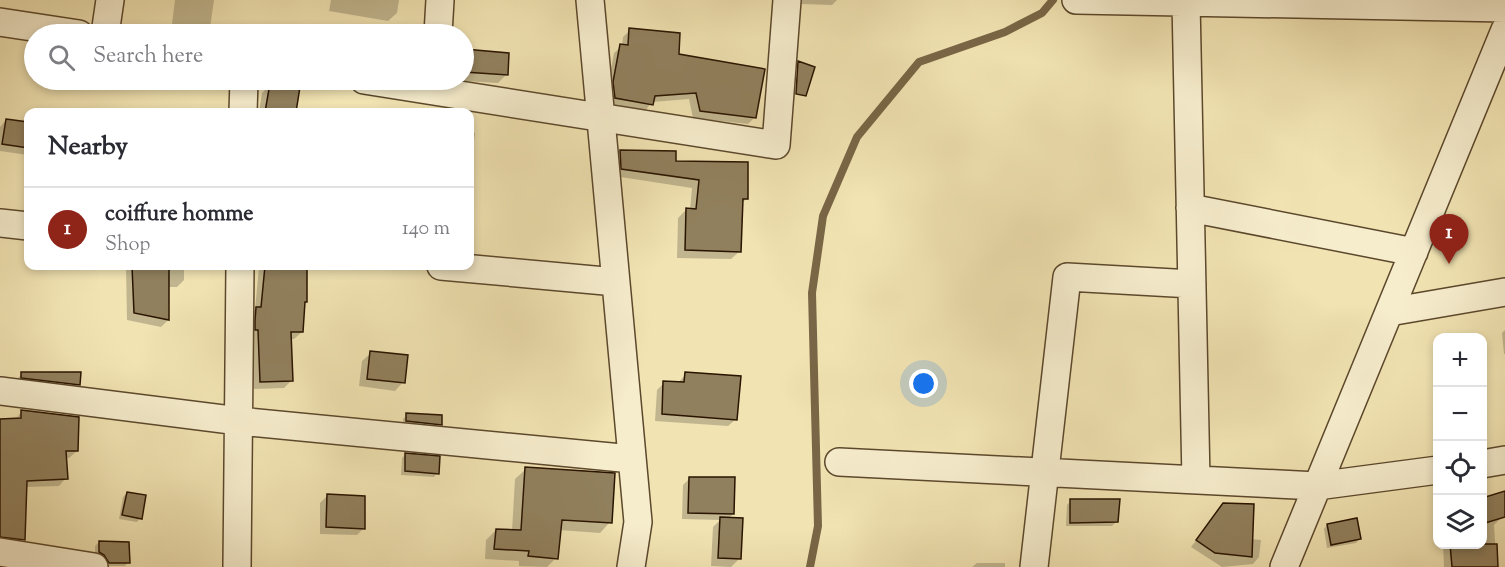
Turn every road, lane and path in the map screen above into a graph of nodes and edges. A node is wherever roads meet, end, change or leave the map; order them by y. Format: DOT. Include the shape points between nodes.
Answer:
graph roads {
  1 [pos="110,0"];
  2 [pos="440,0"];
  3 [pos="590,0"];
  4 [pos="787,0"];
  5 [pos="1076,0"];
  6 [pos="1186,2"];
  7 [pos="1350,3"];
  8 [pos="1505,8"];
  9 [pos="0,22"];
  10 [pos="106,24"];
  11 [pos="439,24"];
  12 [pos="24,26"];
  13 [pos="1505,30"];
  14 [pos="1493,87"];
  15 [pos="244,90"];
  16 [pos="461,90"];
  17 [pos="243,108"];
  18 [pos="601,117"];
  19 [pos="1190,208"];
  20 [pos="0,223"];
  21 [pos="24,226"];
  22 [pos="1414,252"];
  23 [pos="474,269"];
  24 [pos="240,270"];
  25 [pos="616,282"];
  26 [pos="1192,284"];
  27 [pos="1505,292"];
  28 [pos="1389,312"];
  29 [pos="0,391"];
  30 [pos="239,421"];
  31 [pos="632,459"];
  32 [pos="1505,460"];
  33 [pos="839,462"];
  34 [pos="1487,463"];
  35 [pos="1433,471"];
  36 [pos="1045,472"];
  37 [pos="1196,480"];
  38 [pos="1317,486"];
  39 [pos="0,552"];
  40 [pos="94,567"];
  41 [pos="237,567"];
  42 [pos="631,567"];
  43 [pos="1034,567"];
  44 [pos="1284,567"];
  1 -- 10 [label="street"];
  2 -- 11 [label="street"];
  3 -- 18 [label="street"];
  4 -- 18 [label="street" via="776,145"];
  5 -- 6 [label="street"];
  6 -- 7 [label="street"];
  6 -- 19 [label="street"];
  7 -- 8 [label="street"];
  9 -- 12 [label="street"];
  13 -- 14 [label="street"];
  14 -- 22 [label="street"];
  15 -- 17 [label="street"];
  16 -- 18 [label="street"];
  18 -- 25 [label="street"];
  19 -- 22 [label="street"];
  19 -- 26 [label="street"];
  20 -- 21 [label="street"];
  22 -- 28 [label="street"];
  23 -- 25 [label="street"];
  24 -- 30 [label="street"];
  25 -- 31 [label="street"];
  26 -- 36 [label="street" via="1066,278"];
  26 -- 37 [label="street"];
  27 -- 28 [label="street"];
  28 -- 38 [label="street"];
  29 -- 30 [label="street"];
  30 -- 31 [label="street"];
  30 -- 41 [label="street"];
  31 -- 42 [label="street" via="638,522"];
  32 -- 34 [label="street"];
  33 -- 36 [label="street"];
  35 -- 38 [label="street"];
  36 -- 37 [label="street"];
  36 -- 43 [label="street"];
  37 -- 38 [label="street"];
  38 -- 44 [label="street"];
  39 -- 40 [label="street"];
}
